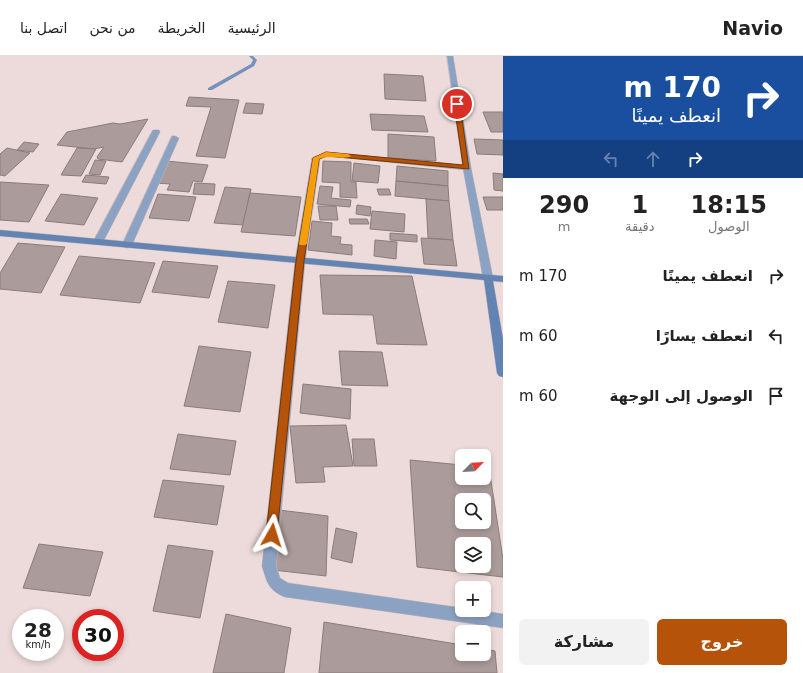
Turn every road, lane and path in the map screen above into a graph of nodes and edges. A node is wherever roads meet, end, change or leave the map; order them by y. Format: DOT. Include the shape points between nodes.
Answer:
graph roads {
  1 [pos="450,56"];
  2 [pos="156,132"];
  3 [pos="176,138"];
  4 [pos="467,168"];
  5 [pos="0,233"];
  6 [pos="98,242"];
  7 [pos="127,245"];
  8 [pos="300,261"];
  9 [pos="488,278"];
  10 [pos="503,279"];
  11 [pos="503,373"];
  12 [pos="503,622"];
  1 -- 4 [label="street"];
  2 -- 6 [label="street"];
  3 -- 7 [label="street"];
  4 -- 8 [label="street" via="321,155 316,158"];
  4 -- 9 [label="street"];
  5 -- 6 [label="main road"];
  6 -- 7 [label="main road"];
  7 -- 8 [label="main road"];
  8 -- 9 [label="main road"];
  8 -- 12 [label="street" via="269,566 274,582 285,590"];
  9 -- 10 [label="main road"];
  9 -- 11 [label="main road"];
}
